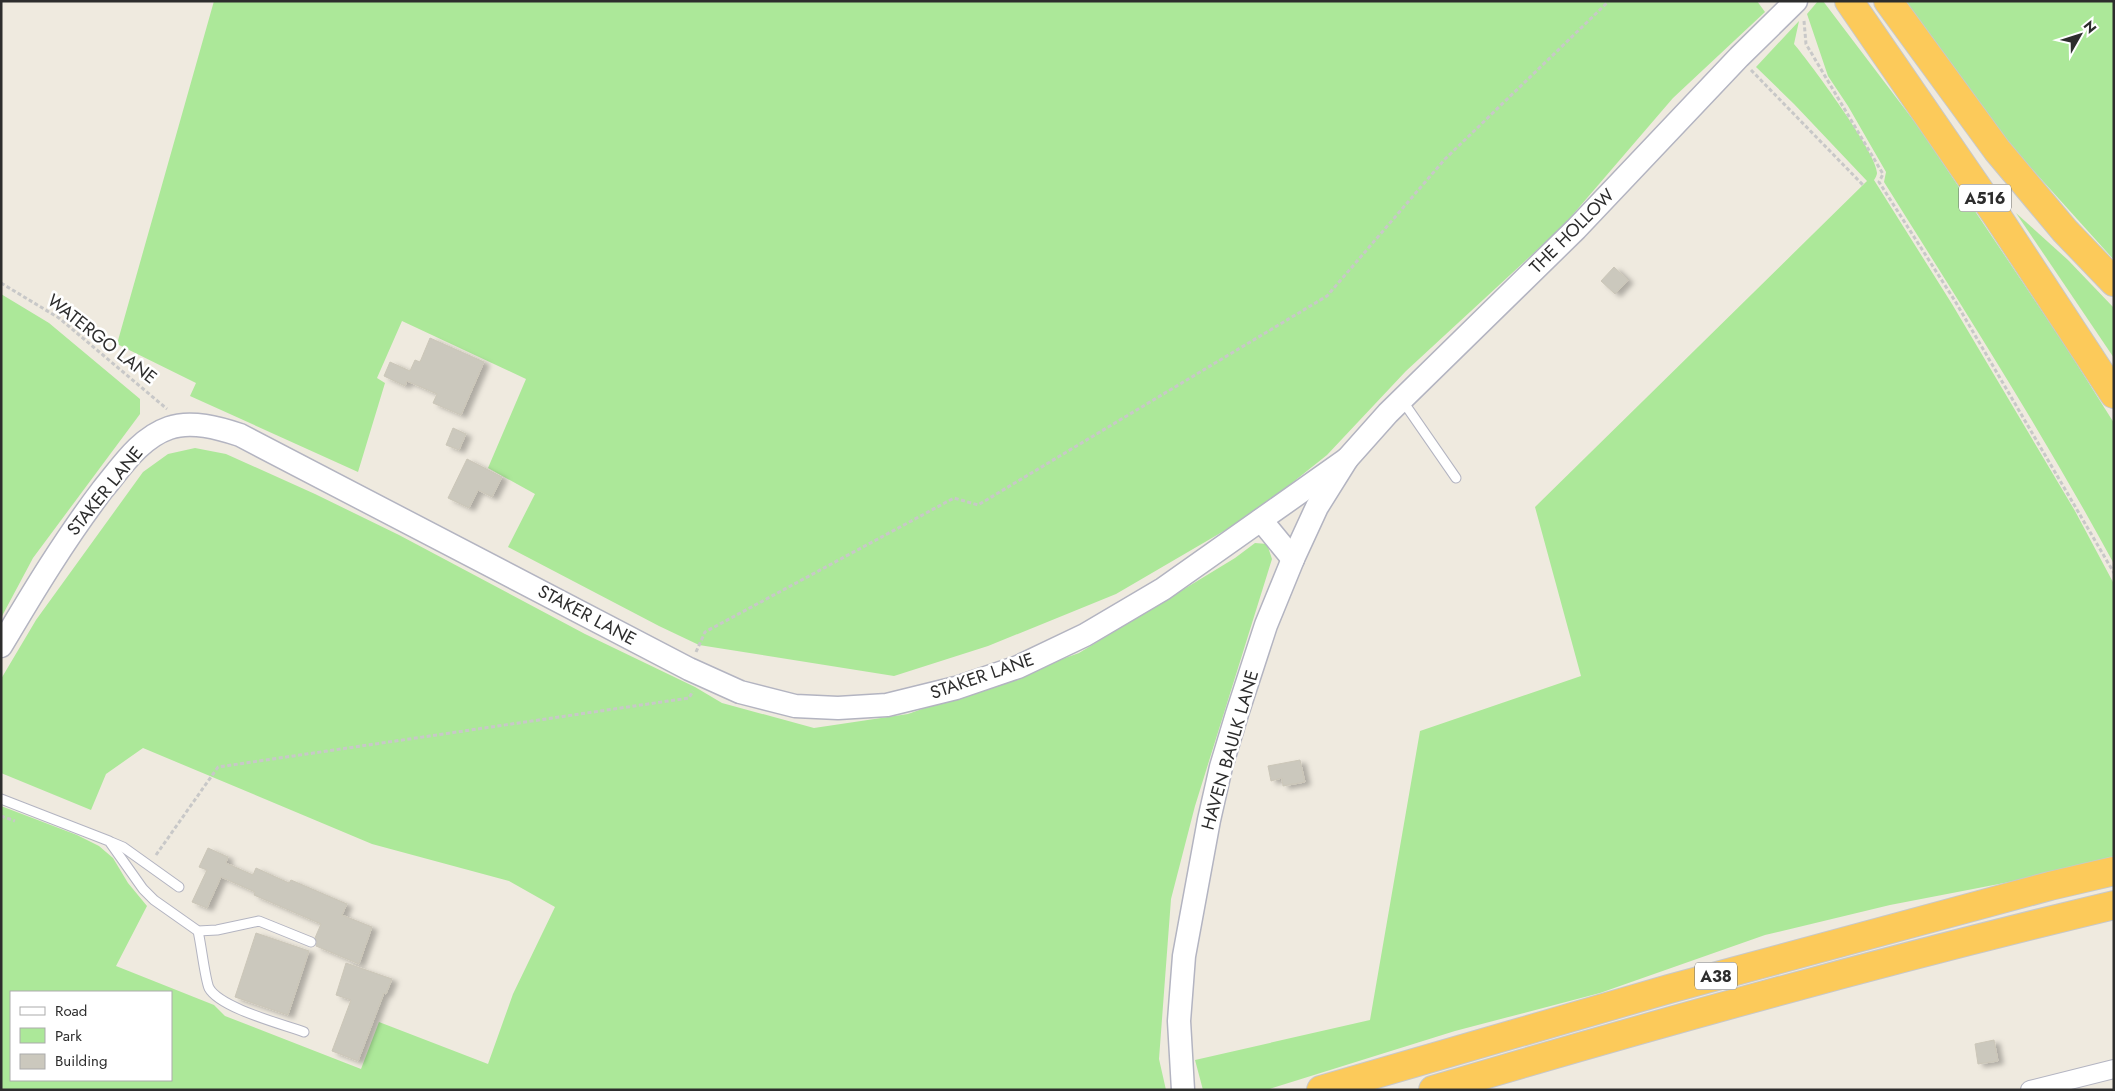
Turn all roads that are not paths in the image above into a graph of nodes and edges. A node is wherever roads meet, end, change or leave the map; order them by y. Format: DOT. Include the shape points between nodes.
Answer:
graph roads {
  1 [pos="1888,1"];
  2 [pos="1795,3"];
  3 [pos="1850,3"];
  4 [pos="2114,282"];
  5 [pos="2114,394"];
  6 [pos="1402,400"];
  7 [pos="1346,459"];
  8 [pos="1456,478"];
  9 [pos="1261,520"];
  10 [pos="1293,559"];
  11 [pos="1,646"];
  12 [pos="1,799"];
  13 [pos="108,841"];
  14 [pos="2114,871"];
  15 [pos="179,887"];
  16 [pos="2114,905"];
  17 [pos="198,931"];
  18 [pos="311,942"];
  19 [pos="304,1032"];
  20 [pos="2114,1069"];
  21 [pos="1183,1090"];
  22 [pos="1322,1090"];
  23 [pos="1433,1090"];
  24 [pos="2030,1090"];
  1 -- 4 [label="highway, A516" via="1997,150 2065,231"];
  2 -- 6 [label="street, THE HOLLOW" via="1738,57 1576,229"];
  3 -- 5 [label="highway, A516" via="1997,216"];
  6 -- 7 [label="street, THE HOLLOW"];
  6 -- 8 [label="lane"];
  7 -- 9 [label="street, STAKER LANE"];
  7 -- 10 [label="street, HAVEN BAULK LANE" via="1317,507"];
  9 -- 10 [label="street"];
  9 -- 11 [label="street, STAKER LANE" via="1163,589 1085,636 1018,667 956,688 886,705 795,706 740,692 695,672 240,435 193,425 171,427 149,438 125,462 47,567"];
  10 -- 21 [label="street, HAVEN BAULK LANE" via="1266,625 1237,714 1209,820 1190,917 1180,991"];
  12 -- 13 [label="lane"];
  13 -- 15 [label="lane" via="123,847"];
  13 -- 17 [label="lane" via="143,889"];
  14 -- 22 [label="highway, A38" via="1678,986"];
  16 -- 23 [label="highway, A38" via="1680,1019"];
  17 -- 18 [label="lane" via="259,921"];
  17 -- 19 [label="lane" via="209,988 218,998 236,1008"];
  20 -- 24 [label="street"];
}
